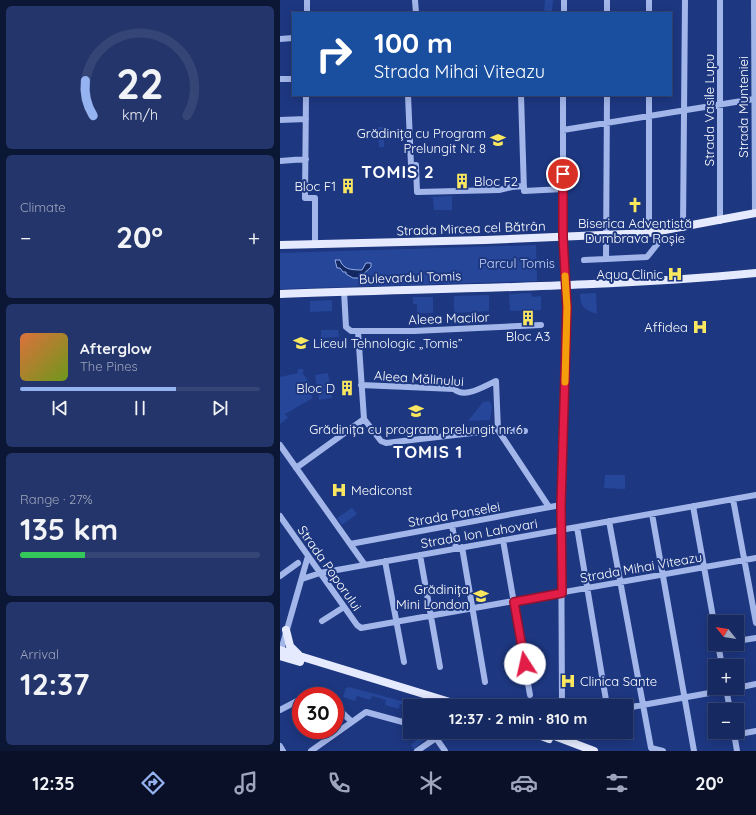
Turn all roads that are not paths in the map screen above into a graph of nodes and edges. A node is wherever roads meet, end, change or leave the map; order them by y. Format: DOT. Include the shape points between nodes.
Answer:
graph roads {
  1 [pos="307,0"];
  2 [pos="415,0"];
  3 [pos="564,0"];
  4 [pos="607,0"];
  5 [pos="649,0"];
  6 [pos="685,0"];
  7 [pos="720,0"];
  8 [pos="754,0"];
  9 [pos="307,12"];
  10 [pos="416,12"];
  11 [pos="564,12"];
  12 [pos="607,12"];
  13 [pos="649,12"];
  14 [pos="292,38"];
  15 [pos="280,39"];
  16 [pos="280,79"];
  17 [pos="292,79"];
  18 [pos="306,96"];
  19 [pos="408,96"];
  20 [pos="521,96"];
  21 [pos="564,96"];
  22 [pos="607,96"];
  23 [pos="649,96"];
  24 [pos="754,99"];
  25 [pos="720,105"];
  26 [pos="684,111"];
  27 [pos="649,116"];
  28 [pos="306,119"];
  29 [pos="280,120"];
  30 [pos="606,123"];
  31 [pos="563,130"];
  32 [pos="306,159"];
  33 [pos="280,161"];
  34 [pos="524,189"];
  35 [pos="563,189"];
  36 [pos="755,213"];
  37 [pos="720,221"];
  38 [pos="683,228"];
  39 [pos="658,232"];
  40 [pos="649,233"];
  41 [pos="606,234"];
  42 [pos="563,237"];
  43 [pos="315,244"];
  44 [pos="280,245"];
  45 [pos="606,259"];
  46 [pos="584,260"];
  47 [pos="756,274"];
  48 [pos="565,285"];
  49 [pos="344,291"];
  50 [pos="280,294"];
  51 [pos="541,325"];
  52 [pos="358,331"];
  53 [pos="361,385"];
  54 [pos="364,419"];
  55 [pos="498,430"];
  56 [pos="525,431"];
  57 [pos="280,445"];
  58 [pos="296,468"];
  59 [pos="756,495"];
  60 [pos="733,499"];
  61 [pos="561,505"];
  62 [pos="693,506"];
  63 [pos="549,507"];
  64 [pos="652,514"];
  65 [pos="280,516"];
  66 [pos="609,521"];
  67 [pos="452,525"];
  68 [pos="576,527"];
  69 [pos="562,530"];
  70 [pos="503,540"];
  71 [pos="350,544"];
  72 [pos="459,548"];
  73 [pos="420,555"];
  74 [pos="308,556"];
  75 [pos="756,558"];
  76 [pos="744,560"];
  77 [pos="385,561"];
  78 [pos="298,563"];
  79 [pos="365,564"];
  80 [pos="704,567"];
  81 [pos="322,575"];
  82 [pos="663,575"];
  83 [pos="280,576"];
  84 [pos="302,579"];
  85 [pos="620,582"];
  86 [pos="299,587"];
  87 [pos="587,588"];
  88 [pos="562,593"];
  89 [pos="514,602"];
  90 [pos="344,607"];
  91 [pos="472,609"];
  92 [pos="713,615"];
  93 [pos="431,616"];
  94 [pos="322,622"];
  95 [pos="397,623"];
  96 [pos="756,623"];
  97 [pos="364,628"];
  98 [pos="286,630"];
  99 [pos="756,638"];
  100 [pos="744,639"];
  101 [pos="280,652"];
  102 [pos="302,657"];
  103 [pos="404,662"];
  104 [pos="440,667"];
  105 [pos="485,682"];
  106 [pos="756,684"];
  107 [pos="744,687"];
  108 [pos="708,693"];
  109 [pos="530,695"];
  110 [pos="685,698"];
  111 [pos="424,699"];
  112 [pos="440,699"];
  113 [pos="562,699"];
  114 [pos="606,699"];
  115 [pos="292,704"];
  116 [pos="643,705"];
  117 [pos="633,707"];
  118 [pos="280,710"];
  119 [pos="344,714"];
  120 [pos="352,722"];
  121 [pos="403,722"];
  122 [pos="756,731"];
  123 [pos="744,733"];
  124 [pos="432,739"];
  125 [pos="439,739"];
  126 [pos="560,739"];
  127 [pos="563,739"];
  128 [pos="735,739"];
  129 [pos="280,746"];
  130 [pos="283,751"];
  131 [pos="311,751"];
  132 [pos="417,751"];
  133 [pos="445,751"];
  134 [pos="580,751"];
  135 [pos="594,751"];
  136 [pos="663,751"];
  137 [pos="694,751"];
  138 [pos="737,751"];
  1 -- 9 [label="street"];
  2 -- 10 [label="street"];
  3 -- 11 [label="street"];
  4 -- 12 [label="street"];
  5 -- 13 [label="street"];
  6 -- 26 [label="street"];
  7 -- 25 [label="street, Strada Vasile Lupu"];
  8 -- 24 [label="street, Strada Munteniei"];
  14 -- 15 [label="street"];
  16 -- 17 [label="street"];
  18 -- 28 [label="street"];
  19 -- 34 [label="street" via="411,165 416,165 417,192 499,190 512,187"];
  20 -- 34 [label="street"];
  21 -- 31 [label="street"];
  22 -- 30 [label="street"];
  23 -- 27 [label="street"];
  24 -- 25 [label="street"];
  24 -- 36 [label="street, Strada Munteniei"];
  25 -- 26 [label="street"];
  25 -- 37 [label="street, Strada Vasile Lupu"];
  26 -- 27 [label="street"];
  26 -- 38 [label="street"];
  27 -- 30 [label="street"];
  27 -- 40 [label="street"];
  28 -- 29 [label="street"];
  28 -- 32 [label="street"];
  30 -- 31 [label="street"];
  30 -- 41 [label="street"];
  31 -- 35 [label="street"];
  32 -- 33 [label="street"];
  32 -- 43 [label="street" via="305,198 315,198"];
  34 -- 35 [label="street"];
  35 -- 42 [label="street"];
  36 -- 37 [label="main road, Strada Mircea cel Bătrân"];
  37 -- 38 [label="main road, Strada Mircea cel Bătrân"];
  38 -- 39 [label="main road, Strada Mircea cel Bătrân"];
  39 -- 40 [label="main road, Strada Mircea cel Bătrân"];
  39 -- 45 [label="street" via="658,242 647,257"];
  40 -- 41 [label="main road, Strada Mircea cel Bătrân"];
  41 -- 42 [label="main road, Strada Mircea cel Bătrân"];
  41 -- 45 [label="street"];
  42 -- 43 [label="main road, Strada Mircea cel Bătrân"];
  42 -- 48 [label="street"];
  43 -- 44 [label="main road, Strada Mircea cel Bătrân"];
  45 -- 46 [label="street"];
  47 -- 48 [label="main road, Bulevardul Tomis"];
  48 -- 49 [label="main road, Bulevardul Tomis"];
  48 -- 61 [label="street" via="567,334"];
  49 -- 50 [label="main road, Bulevardul Tomis"];
  49 -- 52 [label="street" via="346,327 351,331"];
  51 -- 52 [label="street, Aleea Macilor"];
  52 -- 53 [label="street, Aleea Mălinului"];
  53 -- 54 [label="street, Aleea Mălinului"];
  53 -- 55 [label="street, Aleea Mălinului" via="454,389 464,394 496,381"];
  54 -- 55 [label="street" via="382,441 386,442"];
  54 -- 58 [label="street"];
  55 -- 56 [label="street"];
  55 -- 63 [label="street"];
  57 -- 58 [label="street"];
  58 -- 71 [label="street"];
  59 -- 60 [label="street, Strada Ion Lahovari"];
  60 -- 62 [label="street, Strada Ion Lahovari"];
  60 -- 76 [label="street"];
  61 -- 63 [label="street, Strada Panselei"];
  61 -- 69 [label="street"];
  62 -- 64 [label="street, Strada Ion Lahovari"];
  62 -- 80 [label="street"];
  63 -- 67 [label="street, Strada Panselei"];
  64 -- 66 [label="street, Strada Ion Lahovari"];
  64 -- 82 [label="street"];
  65 -- 74 [label="street, Strada Poporului"];
  66 -- 68 [label="street, Strada Ion Lahovari"];
  66 -- 85 [label="street"];
  67 -- 71 [label="street, Strada Panselei"];
  67 -- 72 [label="street"];
  68 -- 69 [label="street, Strada Ion Lahovari"];
  68 -- 87 [label="street"];
  69 -- 70 [label="street, Strada Ion Lahovari"];
  69 -- 88 [label="street"];
  70 -- 72 [label="street, Strada Ion Lahovari"];
  70 -- 89 [label="street"];
  71 -- 79 [label="street"];
  72 -- 73 [label="street, Strada Ion Lahovari"];
  72 -- 91 [label="street"];
  73 -- 77 [label="street, Strada Ion Lahovari"];
  73 -- 93 [label="street"];
  74 -- 81 [label="street, Strada Poporului"];
  74 -- 84 [label="street"];
  75 -- 76 [label="street, Strada Mihai Viteazu"];
  76 -- 80 [label="street, Strada Mihai Viteazu"];
  76 -- 96 [label="street"];
  77 -- 79 [label="street, Strada Ion Lahovari"];
  77 -- 95 [label="street"];
  78 -- 83 [label="street"];
  79 -- 81 [label="street, Strada Ion Lahovari"];
  80 -- 82 [label="street, Strada Mihai Viteazu"];
  80 -- 92 [label="street"];
  81 -- 84 [label="street, Strada Ion Lahovari"];
  81 -- 86 [label="street"];
  81 -- 90 [label="street, Strada Poporului"];
  82 -- 85 [label="street, Strada Mihai Viteazu"];
  82 -- 110 [label="street"];
  84 -- 86 [label="street"];
  85 -- 87 [label="street, Strada Mihai Viteazu"];
  85 -- 116 [label="street"];
  86 -- 98 [label="street"];
  87 -- 88 [label="street, Strada Mihai Viteazu"];
  87 -- 114 [label="street"];
  88 -- 89 [label="street, Strada Mihai Viteazu"];
  88 -- 113 [label="street"];
  89 -- 91 [label="street, Strada Mihai Viteazu"];
  89 -- 109 [label="street"];
  90 -- 94 [label="street"];
  90 -- 97 [label="street, Strada Poporului" via="357,625"];
  91 -- 93 [label="street, Strada Mihai Viteazu"];
  91 -- 105 [label="street"];
  93 -- 95 [label="street, Strada Mihai Viteazu"];
  93 -- 104 [label="street"];
  95 -- 97 [label="street, Strada Mihai Viteazu"];
  95 -- 103 [label="street"];
  98 -- 101 [label="street"];
  98 -- 102 [label="main road" via="290,646"];
  99 -- 100 [label="street"];
  101 -- 102 [label="main road"];
  101 -- 111 [label="main road"];
  102 -- 112 [label="main road"];
  106 -- 107 [label="street"];
  108 -- 110 [label="street"];
  110 -- 116 [label="street"];
  110 -- 137 [label="street"];
  115 -- 118 [label="street"];
  116 -- 117 [label="street"];
  116 -- 136 [label="street" via="651,748"];
  119 -- 120 [label="street"];
  120 -- 121 [label="street" via="366,712"];
  120 -- 131 [label="street"];
  122 -- 123 [label="street"];
  124 -- 132 [label="street"];
  125 -- 133 [label="street"];
  126 -- 134 [label="main road"];
  127 -- 135 [label="main road"];
  128 -- 138 [label="street"];
  129 -- 130 [label="street"];
}
